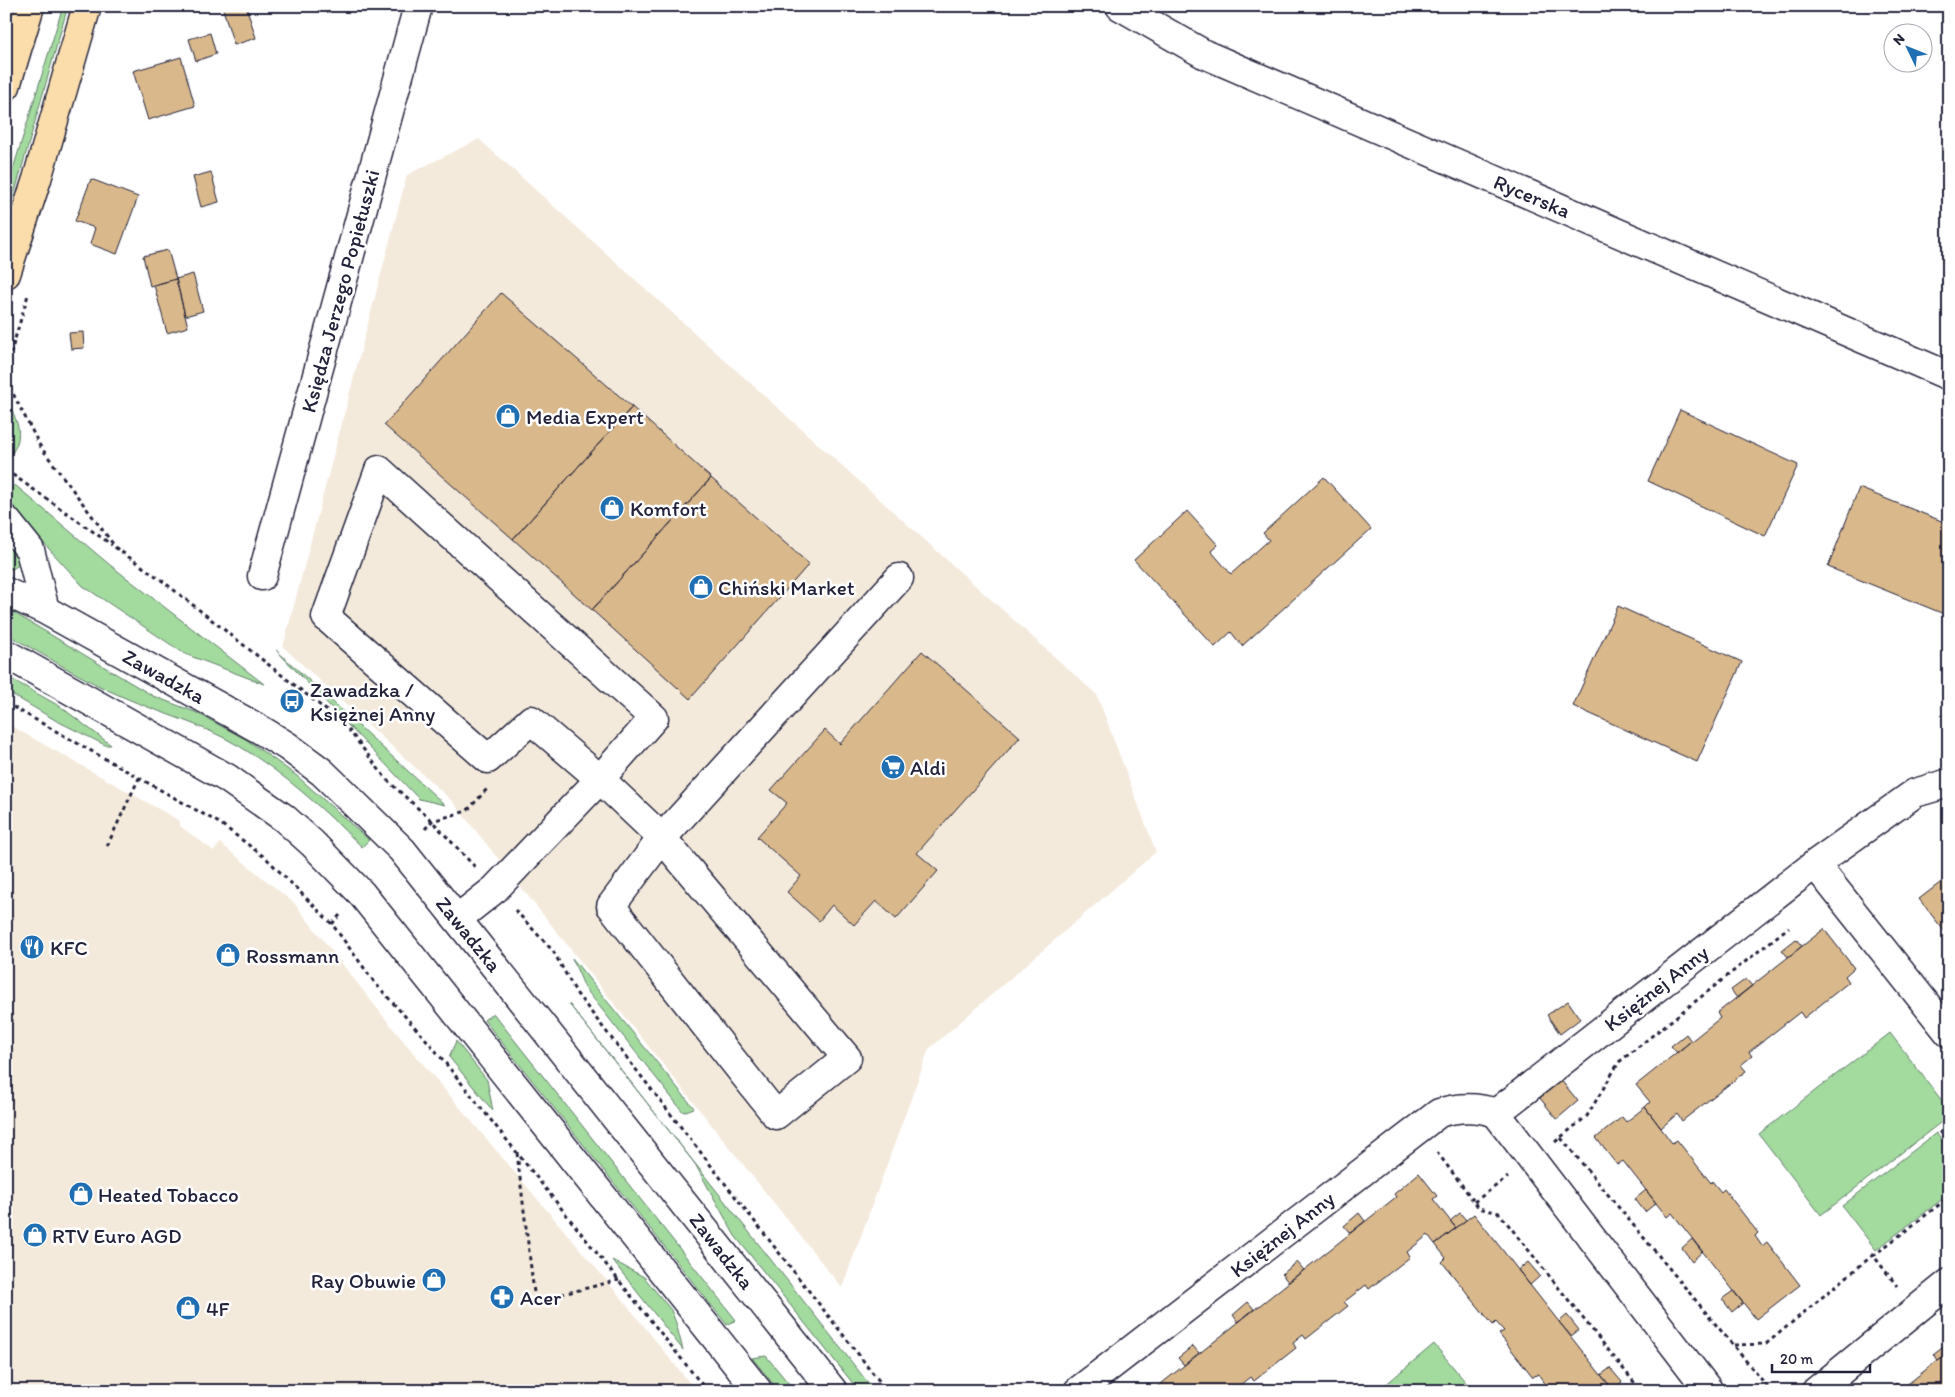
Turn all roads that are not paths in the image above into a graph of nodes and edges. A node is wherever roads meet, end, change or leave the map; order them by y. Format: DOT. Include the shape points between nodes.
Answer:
graph roads {
  1 [pos="30,6"];
  2 [pos="87,6"];
  3 [pos="418,6"];
  4 [pos="1120,6"];
  5 [pos="6,86"];
  6 [pos="6,274"];
  7 [pos="1949,376"];
  8 [pos="6,520"];
  9 [pos="262,576"];
  10 [pos="899,578"];
  11 [pos="6,592"];
  12 [pos="45,610"];
  13 [pos="6,654"];
  14 [pos="600,779"];
  15 [pos="1949,783"];
  16 [pos="662,838"];
  17 [pos="1815,864"];
  18 [pos="457,919"];
  19 [pos="1949,1033"];
  20 [pos="1496,1113"];
  21 [pos="1949,1283"];
  22 [pos="758,1391"];
  23 [pos="833,1391"];
  24 [pos="1078,1391"];
  25 [pos="1710,1391"];
  26 [pos="1816,1391"];
  1 -- 5 [label="main road"];
  2 -- 6 [label="main road" via="38,180"];
  3 -- 9 [label="street, Księdza Jerzego Popiełuszki"];
  4 -- 7 [label="street, Rycerska" via="1204,54"];
  8 -- 12 [label="street" via="30,550"];
  10 -- 16 [label="street"];
  11 -- 12 [label="street, Zawadzka"];
  12 -- 18 [label="street, Zawadzka" via="252,725 322,772 402,850"];
  13 -- 22 [label="street" via="227,778 298,830 361,893"];
  14 -- 14 [label="street" via="654,718 379,470 326,617 488,759 531,720"];
  14 -- 16 [label="street"];
  14 -- 18 [label="street" via="495,889"];
  15 -- 17 [label="street, Księżnej Anny" via="1915,793"];
  16 -- 16 [label="street" via="847,1058 776,1115 611,906"];
  17 -- 19 [label="street"];
  17 -- 20 [label="street, Księżnej Anny"];
  18 -- 23 [label="street, Zawadzka"];
  20 -- 24 [label="street, Księżnej Anny" via="1483,1108 1455,1108 1439,1114"];
  20 -- 25 [label="street"];
  21 -- 26 [label="street"];
}
